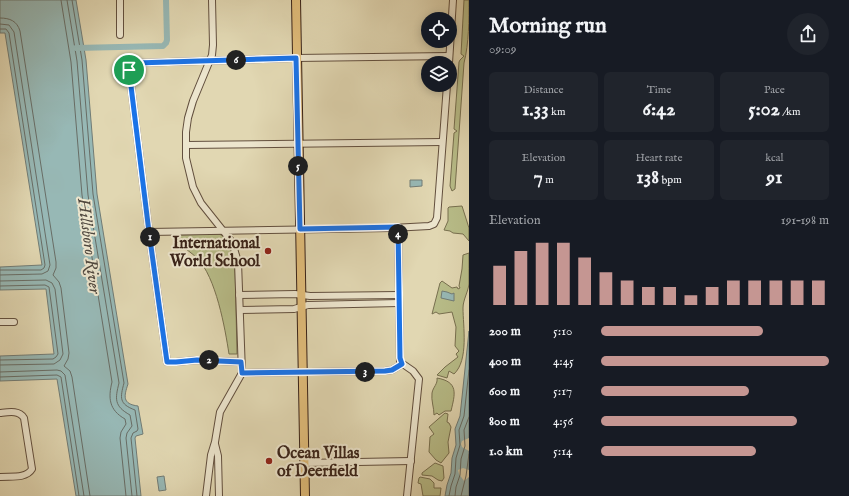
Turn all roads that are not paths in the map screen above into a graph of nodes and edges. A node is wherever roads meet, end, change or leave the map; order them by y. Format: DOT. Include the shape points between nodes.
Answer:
graph roads {
  1 [pos="120,0"];
  2 [pos="212,0"];
  3 [pos="296,0"];
  4 [pos="453,0"];
  5 [pos="120,35"];
  6 [pos="421,56"];
  7 [pos="449,56"];
  8 [pos="296,58"];
  9 [pos="210,60"];
  10 [pos="446,92"];
  11 [pos="442,142"];
  12 [pos="298,143"];
  13 [pos="186,145"];
  14 [pos="398,227"];
  15 [pos="300,229"];
  16 [pos="224,230"];
  17 [pos="149,232"];
  18 [pos="239,294"];
  19 [pos="399,294"];
  20 [pos="301,295"];
  21 [pos="399,303"];
  22 [pos="301,307"];
  23 [pos="240,310"];
  24 [pos="0,322"];
  25 [pos="14,322"];
  26 [pos="241,362"];
  27 [pos="402,364"];
  28 [pos="242,373"];
  29 [pos="302,373"];
  30 [pos="0,413"];
  31 [pos="215,442"];
  32 [pos="411,461"];
  33 [pos="304,463"];
  34 [pos="0,476"];
  35 [pos="206,496"];
  36 [pos="219,496"];
  37 [pos="305,496"];
  38 [pos="407,496"];
  1 -- 5 [label="street"];
  2 -- 9 [label="street" via="213,45"];
  3 -- 8 [label="main road"];
  4 -- 7 [label="street"];
  6 -- 8 [label="street"];
  8 -- 9 [label="street"];
  8 -- 12 [label="main road"];
  9 -- 13 [label="street" via="192,101"];
  9 -- 17 [label="street" via="136,63 129,70"];
  10 -- 11 [label="street"];
  11 -- 12 [label="street"];
  11 -- 14 [label="street" via="434,224"];
  12 -- 13 [label="street"];
  12 -- 15 [label="main road"];
  13 -- 16 [label="street" via="186,158 193,186 201,203"];
  14 -- 15 [label="street"];
  14 -- 19 [label="street"];
  15 -- 16 [label="street"];
  15 -- 20 [label="main road"];
  16 -- 17 [label="street"];
  16 -- 18 [label="street" via="232,242 238,262"];
  17 -- 26 [label="street" via="167,362"];
  18 -- 20 [label="street"];
  18 -- 23 [label="street"];
  19 -- 20 [label="street"];
  19 -- 21 [label="street"];
  20 -- 22 [label="main road"];
  21 -- 22 [label="street"];
  21 -- 27 [label="street"];
  22 -- 23 [label="street"];
  22 -- 29 [label="main road"];
  23 -- 26 [label="street"];
  24 -- 25 [label="street"];
  26 -- 28 [label="street"];
  27 -- 29 [label="street" via="385,371"];
  27 -- 32 [label="street" via="413,371 419,379"];
  28 -- 29 [label="street"];
  28 -- 31 [label="street" via="220,412"];
  29 -- 33 [label="main road"];
  30 -- 34 [label="street" via="22,414 32,462 29,474"];
  31 -- 35 [label="street"];
  31 -- 36 [label="street"];
  32 -- 33 [label="street"];
  32 -- 38 [label="street"];
  33 -- 37 [label="main road"];
}
